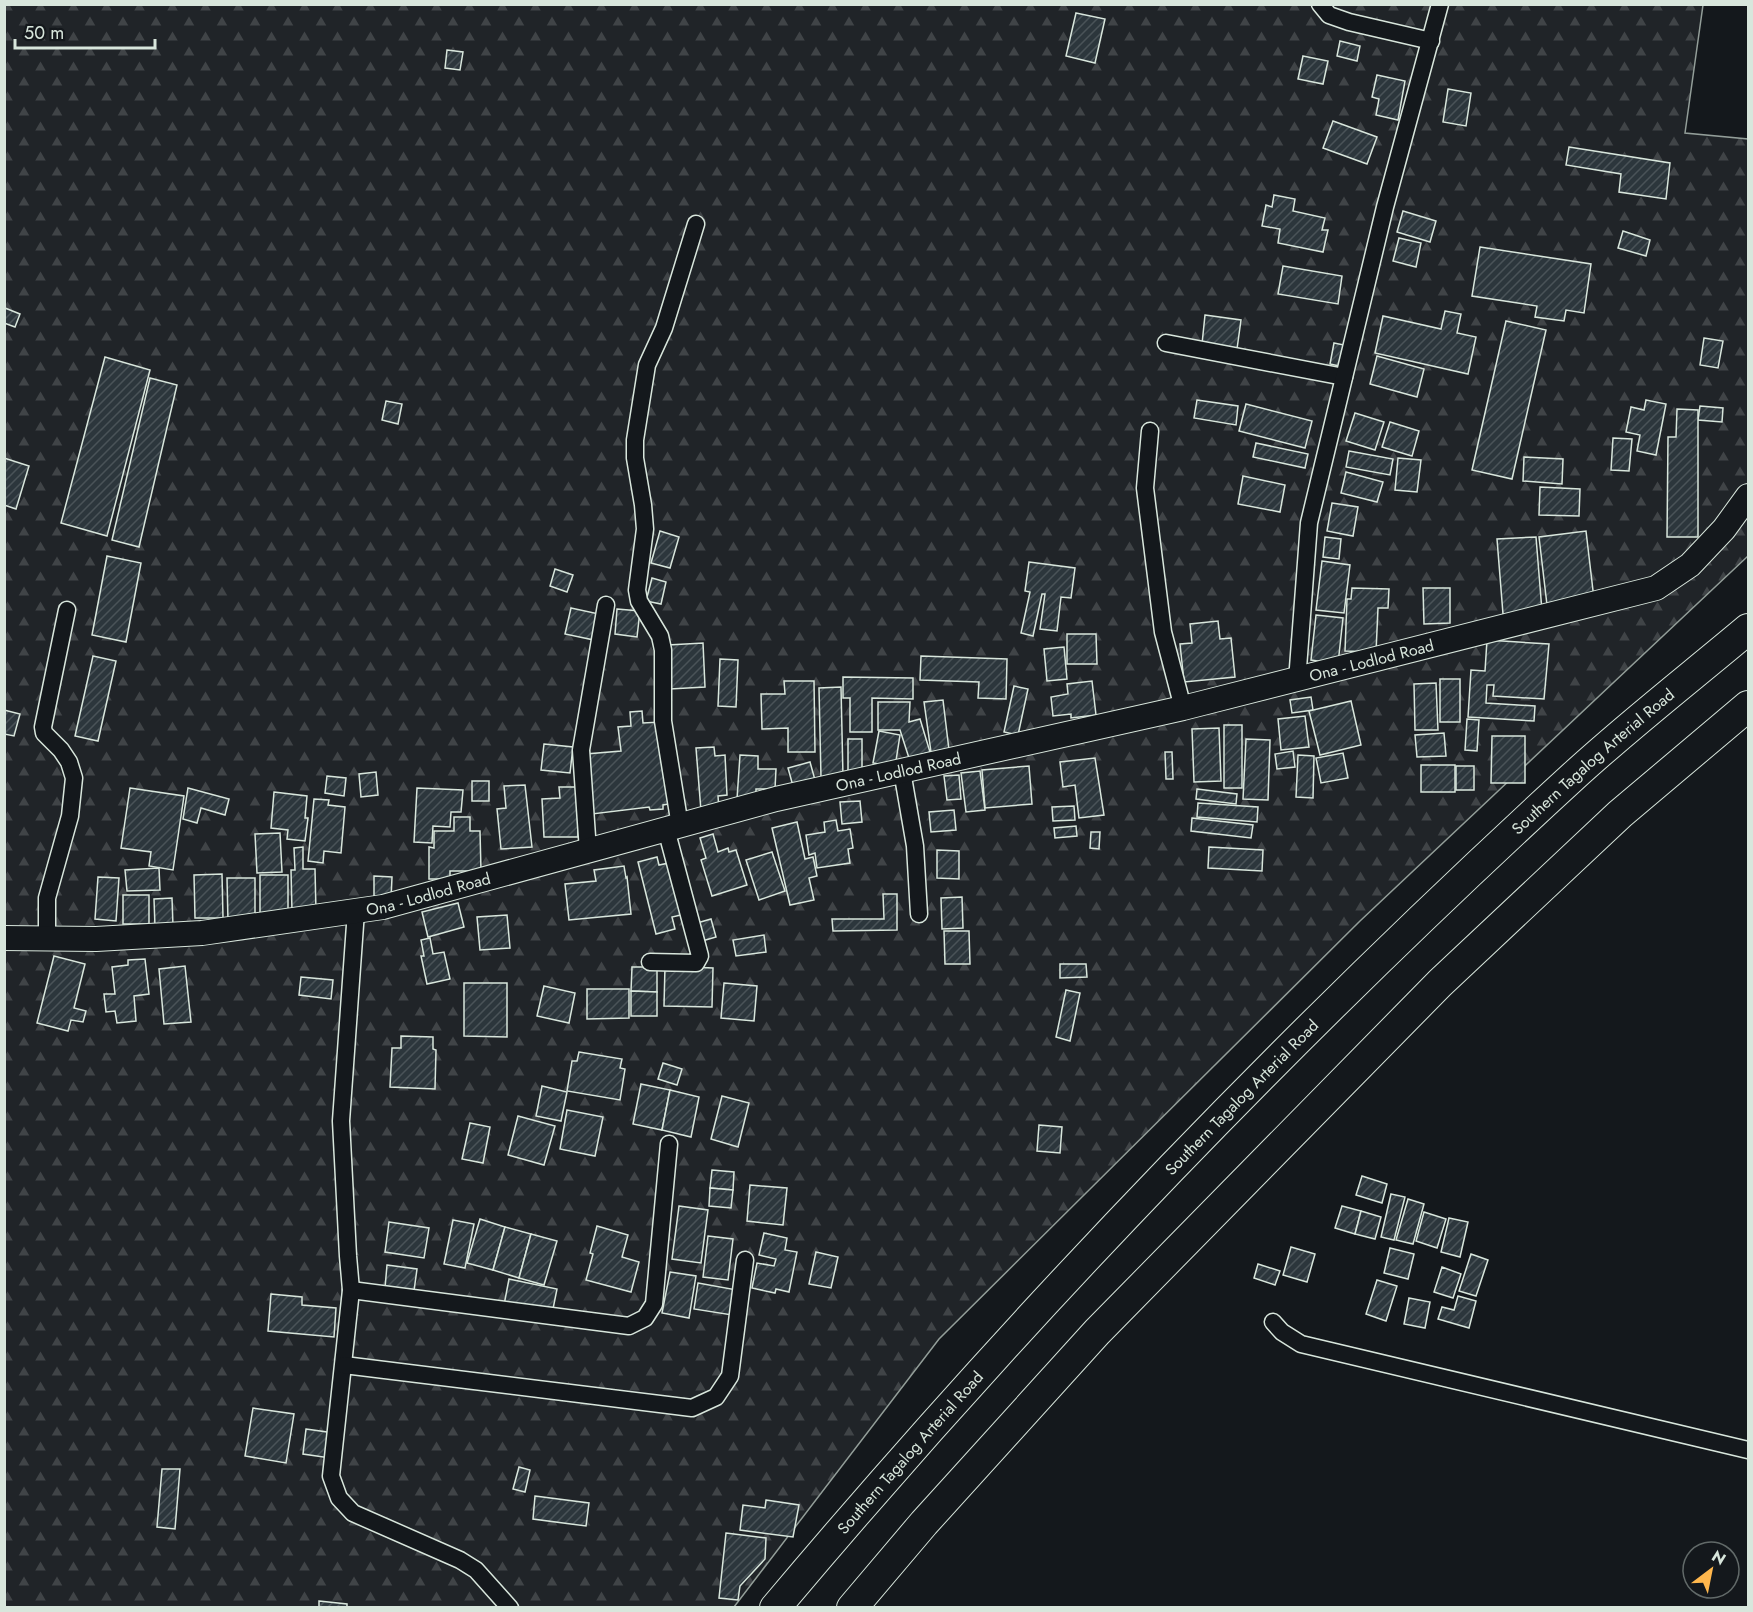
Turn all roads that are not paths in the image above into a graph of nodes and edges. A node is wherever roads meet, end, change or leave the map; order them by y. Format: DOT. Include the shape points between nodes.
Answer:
graph roads {
  1 [pos="1320,4"];
  2 [pos="1440,4"];
  3 [pos="1431,41"];
  4 [pos="696,224"];
  5 [pos="1166,343"];
  6 [pos="1344,377"];
  7 [pos="1150,431"];
  8 [pos="1749,496"];
  9 [pos="606,605"];
  10 [pos="67,610"];
  11 [pos="1749,629"];
  12 [pos="1297,681"];
  13 [pos="1749,705"];
  14 [pos="1183,708"];
  15 [pos="902,771"];
  16 [pos="673,828"];
  17 [pos="588,851"];
  18 [pos="356,911"];
  19 [pos="919,914"];
  20 [pos="4,938"];
  21 [pos="47,939"];
  22 [pos="650,962"];
  23 [pos="669,1144"];
  24 [pos="745,1260"];
  25 [pos="351,1290"];
  26 [pos="1273,1322"];
  27 [pos="344,1365"];
  28 [pos="1749,1450"];
  29 [pos="510,1608"];
  30 [pos="776,1608"];
  31 [pos="852,1608"];
  1 -- 3 [label="street" via="1329,15 1349,22"];
  2 -- 3 [label="street"];
  3 -- 6 [label="street"];
  4 -- 16 [label="street" via="664,328 647,365 634,458 645,529 639,601 660,636 663,650 663,721"];
  5 -- 6 [label="street"];
  6 -- 12 [label="street" via="1309,523"];
  7 -- 14 [label="street" via="1145,488 1163,632"];
  8 -- 12 [label="main road, Ona - Lodlod Road" via="1690,565 1656,588"];
  9 -- 17 [label="street" via="581,750"];
  10 -- 21 [label="street" via="42,727 69,762 74,778 70,816 47,898"];
  11 -- 30 [label="highway, Southern Tagalog Arterial Road" via="1581,770 1225,1114 877,1487"];
  12 -- 14 [label="main road, Ona - Lodlod Road"];
  13 -- 31 [label="highway" via="1620,814 1440,983 1097,1332 924,1522"];
  14 -- 15 [label="main road, Ona - Lodlod Road"];
  15 -- 16 [label="main road, Ona - Lodlod Road"];
  15 -- 19 [label="street" via="915,846"];
  16 -- 17 [label="main road, Ona - Lodlod Road"];
  16 -- 22 [label="street" via="700,956 696,963"];
  17 -- 18 [label="main road, Ona - Lodlod Road"];
  18 -- 21 [label="main road, Ona - Lodlod Road" via="202,933"];
  18 -- 25 [label="street" via="341,1121"];
  20 -- 21 [label="main road, Ona - Lodlod Road"];
  23 -- 25 [label="street" via="654,1304 645,1318 629,1326"];
  24 -- 27 [label="street" via="730,1376 716,1397 692,1408"];
  25 -- 27 [label="street"];
  26 -- 28 [label="street" via="1301,1344"];
  27 -- 29 [label="street" via="331,1476 339,1498 353,1513 476,1570"];
}
